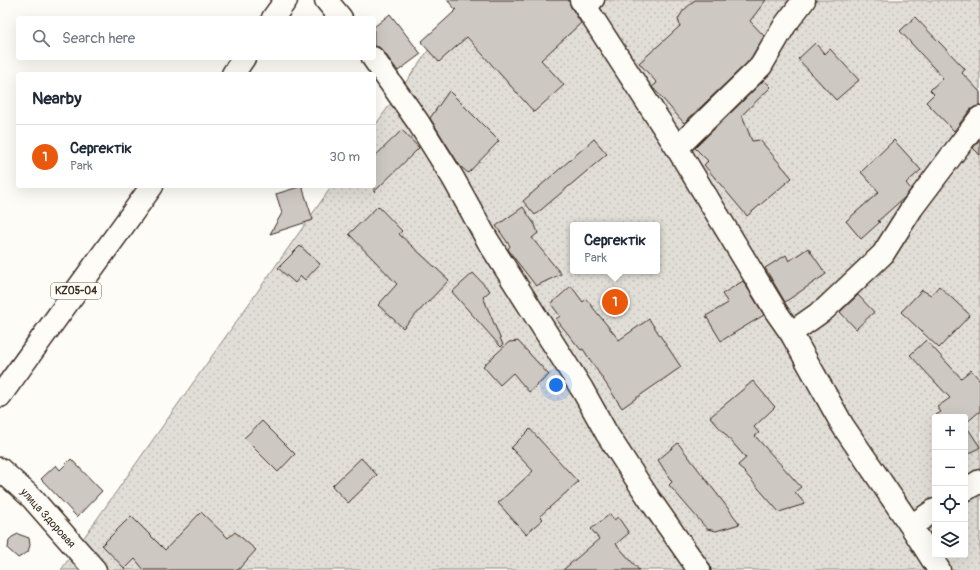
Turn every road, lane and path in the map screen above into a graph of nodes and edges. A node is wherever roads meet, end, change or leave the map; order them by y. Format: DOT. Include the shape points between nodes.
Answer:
graph roads {
  1 [pos="286,0"];
  2 [pos="326,0"];
  3 [pos="804,0"];
  4 [pos="589,4"];
  5 [pos="274,16"];
  6 [pos="339,16"];
  7 [pos="243,60"];
  8 [pos="374,60"];
  9 [pos="234,72"];
  10 [pos="980,118"];
  11 [pos="677,148"];
  12 [pos="151,188"];
  13 [pos="791,333"];
  14 [pos="0,396"];
  15 [pos="0,469"];
  16 [pos="980,481"];
  17 [pos="968,488"];
  18 [pos="932,512"];
  19 [pos="911,526"];
  20 [pos="94,570"];
  21 [pos="699,570"];
  22 [pos="939,570"];
  1 -- 5 [label="street"];
  2 -- 6 [label="street"];
  3 -- 11 [label="street" via="785,25 761,66"];
  4 -- 11 [label="street"];
  7 -- 9 [label="street"];
  8 -- 21 [label="street" via="453,178 488,241 582,389 607,434"];
  10 -- 13 [label="street" via="912,208 883,254 825,309"];
  11 -- 13 [label="street"];
  12 -- 14 [label="street, KZ05-04"];
  13 -- 19 [label="street" via="843,426"];
  15 -- 20 [label="street, улица Здоровая" via="32,498"];
  16 -- 17 [label="street"];
  18 -- 19 [label="street"];
  19 -- 22 [label="street"];
}
